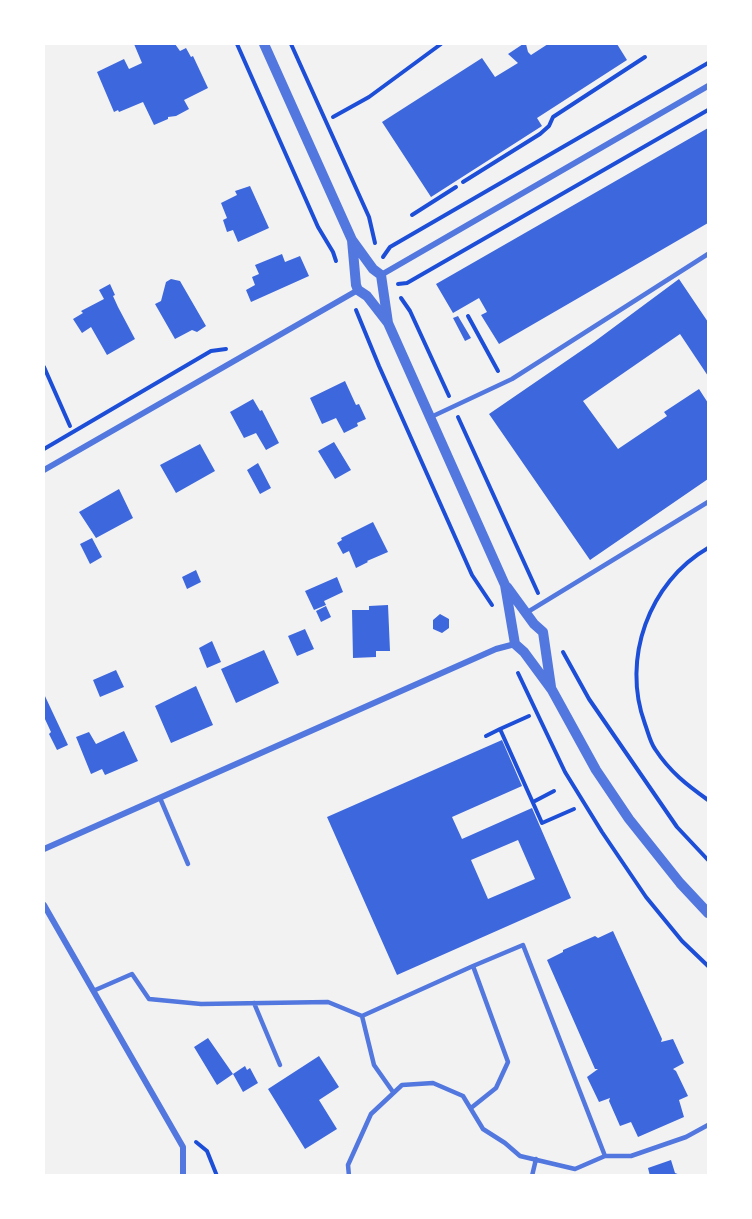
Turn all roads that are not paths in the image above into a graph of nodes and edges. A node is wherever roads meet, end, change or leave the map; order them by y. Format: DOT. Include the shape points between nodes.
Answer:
graph roads {
  1 [pos="264,44"];
  2 [pos="708,86"];
  3 [pos="352,240"];
  4 [pos="708,254"];
  5 [pos="379,277"];
  6 [pos="358,290"];
  7 [pos="388,323"];
  8 [pos="431,417"];
  9 [pos="44,470"];
  10 [pos="708,502"];
  11 [pos="505,585"];
  12 [pos="526,613"];
  13 [pos="534,624"];
  14 [pos="515,639"];
  15 [pos="543,644"];
  16 [pos="524,652"];
  17 [pos="552,690"];
  18 [pos="160,798"];
  19 [pos="44,849"];
  20 [pos="188,864"];
  21 [pos="44,905"];
  22 [pos="708,913"];
  23 [pos="473,966"];
  24 [pos="93,991"];
  25 [pos="254,1003"];
  26 [pos="362,1016"];
  27 [pos="280,1065"];
  28 [pos="393,1092"];
  29 [pos="471,1108"];
  30 [pos="708,1125"];
  31 [pos="605,1156"];
  32 [pos="536,1159"];
  33 [pos="183,1176"];
  34 [pos="349,1176"];
  35 [pos="532,1176"];
  1 -- 3 [label="street"];
  2 -- 5 [label="street"];
  3 -- 5 [label="street"];
  3 -- 6 [label="street"];
  4 -- 8 [label="lane" via="504,382"];
  5 -- 6 [label="street" via="377,294"];
  5 -- 6 [label="street" via="362,271"];
  5 -- 7 [label="street"];
  6 -- 7 [label="street"];
  6 -- 9 [label="street"];
  7 -- 8 [label="street"];
  8 -- 11 [label="street"];
  10 -- 12 [label="lane"];
  11 -- 12 [label="street"];
  11 -- 14 [label="street"];
  12 -- 13 [label="street"];
  13 -- 14 [label="street" via="522,624"];
  13 -- 15 [label="street" via="543,632"];
  14 -- 16 [label="street"];
  14 -- 18 [label="street"];
  15 -- 16 [label="street" via="535,652"];
  15 -- 17 [label="street"];
  16 -- 17 [label="street"];
  17 -- 22 [label="street" via="596,771 628,819"];
  18 -- 19 [label="street"];
  18 -- 20 [label="lane"];
  21 -- 24 [label="street"];
  23 -- 26 [label="lane"];
  23 -- 29 [label="lane" via="508,1062 496,1088"];
  23 -- 31 [label="lane" via="523,945"];
  24 -- 25 [label="lane" via="132,974 149,999 201,1004"];
  24 -- 33 [label="street" via="183,1147"];
  25 -- 26 [label="lane" via="328,1002"];
  25 -- 27 [label="lane"];
  26 -- 28 [label="lane" via="374,1065"];
  28 -- 29 [label="lane" via="402,1085 433,1083 463,1096"];
  28 -- 34 [label="lane" via="371,1114 348,1165"];
  29 -- 32 [label="lane" via="483,1129 520,1156"];
  30 -- 31 [label="lane" via="631,1156"];
  31 -- 32 [label="lane" via="575,1169"];
  32 -- 35 [label="lane"];
}
